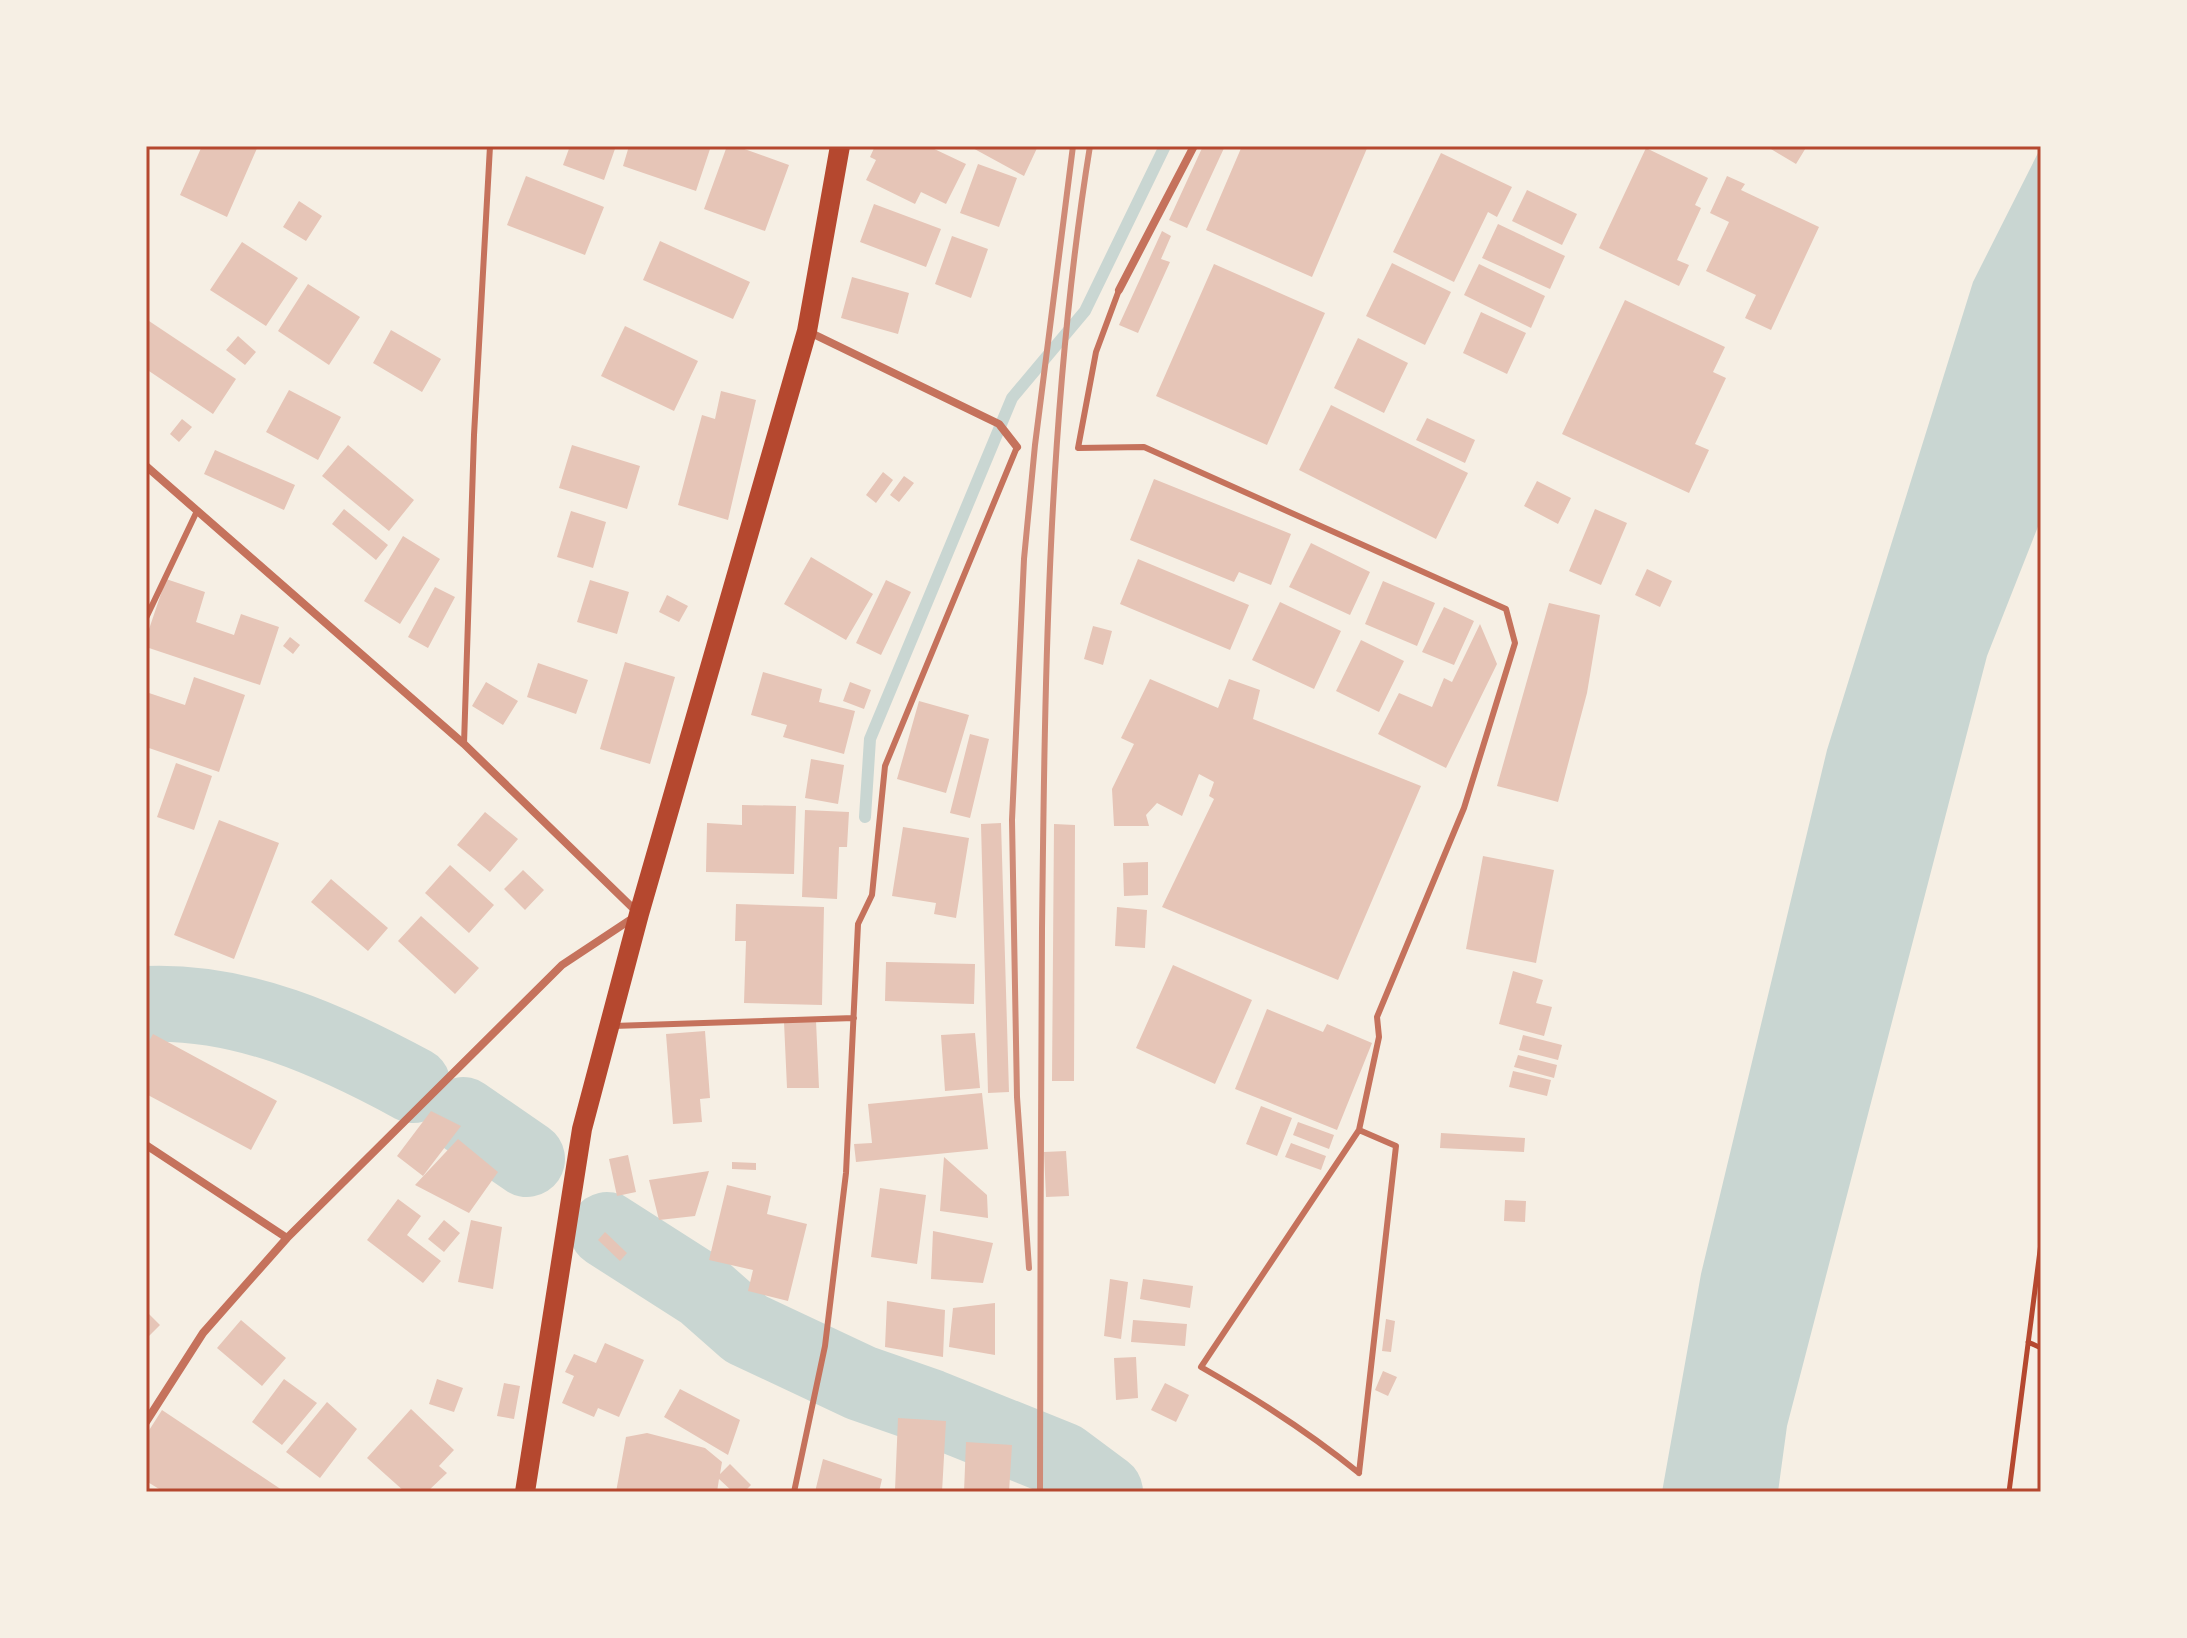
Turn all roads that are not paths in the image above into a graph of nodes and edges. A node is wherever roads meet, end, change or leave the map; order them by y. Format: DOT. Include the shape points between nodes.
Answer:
graph roads {
  1 [pos="490,146"];
  2 [pos="840,146"];
  3 [pos="1194,146"];
  4 [pos="1119,290"];
  5 [pos="807,331"];
  6 [pos="1017,447"];
  7 [pos="146,466"];
  8 [pos="197,511"];
  9 [pos="146,618"];
  10 [pos="464,744"];
  11 [pos="639,914"];
  12 [pos="854,1018"];
  13 [pos="610,1026"];
  14 [pos="1359,1130"];
  15 [pos="146,1145"];
  16 [pos="287,1238"];
  17 [pos="146,1422"];
  18 [pos="525,1492"];
  19 [pos="794,1492"];
  1 -- 10 [label="lane"];
  2 -- 5 [label="main road"];
  3 -- 4 [label="street"];
  4 -- 14 [label="lane" via="1096,352 1078,448 1144,447 1506,609 1515,643 1464,808 1377,1017 1379,1037"];
  5 -- 6 [label="street" via="999,424"];
  5 -- 11 [label="main road"];
  6 -- 12 [label="lane" via="885,766 872,895 858,924"];
  7 -- 8 [label="street"];
  8 -- 9 [label="lane"];
  8 -- 10 [label="street"];
  10 -- 11 [label="street"];
  11 -- 13 [label="main road"];
  11 -- 16 [label="street" via="562,965"];
  12 -- 13 [label="lane"];
  12 -- 19 [label="lane" via="846,1173 829,1318"];
  13 -- 18 [label="main road" via="582,1129"];
  14 -- 14 [label="lane" via="1201,1367 1313,1435 1359,1473 1396,1146"];
  15 -- 16 [label="street"];
  16 -- 17 [label="street" via="203,1333"];
}
